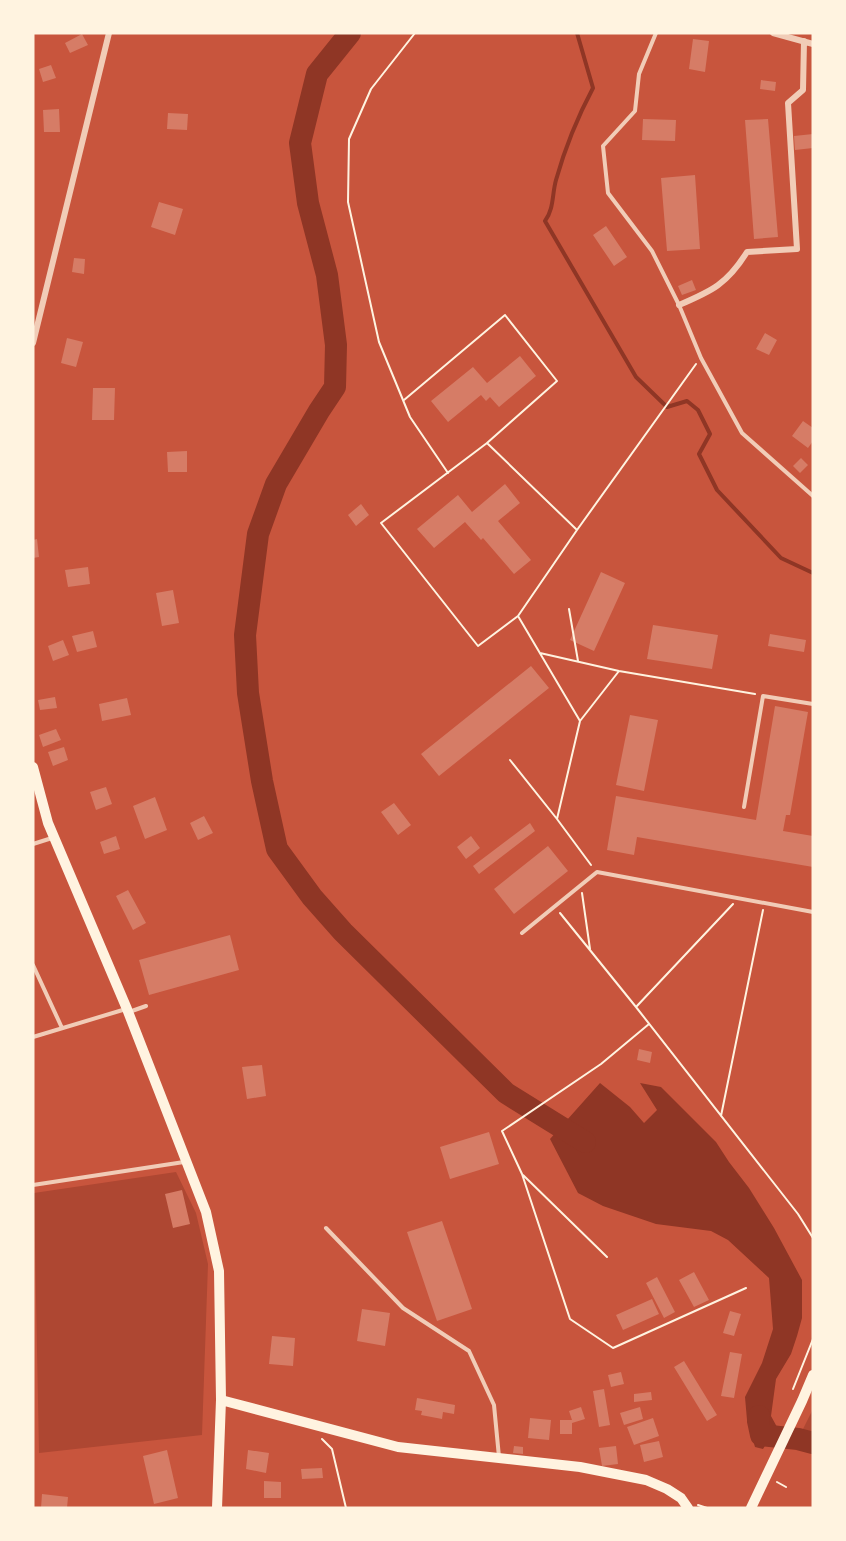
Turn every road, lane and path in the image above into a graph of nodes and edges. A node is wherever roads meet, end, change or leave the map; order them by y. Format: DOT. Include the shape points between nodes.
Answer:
graph roads {
  1 [pos="109,33"];
  2 [pos="415,33"];
  3 [pos="656,33"];
  4 [pos="773,33"];
  5 [pos="804,42"];
  6 [pos="813,44"];
  7 [pos="678,304"];
  8 [pos="33,343"];
  9 [pos="701,358"];
  10 [pos="404,400"];
  11 [pos="486,443"];
  12 [pos="448,472"];
  13 [pos="813,496"];
  14 [pos="577,530"];
  15 [pos="569,609"];
  16 [pos="518,616"];
  17 [pos="540,653"];
  18 [pos="578,662"];
  19 [pos="619,671"];
  20 [pos="763,696"];
  21 [pos="813,704"];
  22 [pos="580,721"];
  23 [pos="510,760"];
  24 [pos="33,767"];
  25 [pos="744,807"];
  26 [pos="557,819"];
  27 [pos="54,838"];
  28 [pos="33,844"];
  29 [pos="597,872"];
  30 [pos="581,885"];
  31 [pos="739,898"];
  32 [pos="764,903"];
  33 [pos="555,907"];
  34 [pos="813,912"];
  35 [pos="522,933"];
  36 [pos="590,949"];
  37 [pos="33,965"];
  38 [pos="146,1006"];
  39 [pos="636,1006"];
  40 [pos="128,1010"];
  41 [pos="649,1024"];
  42 [pos="62,1028"];
  43 [pos="33,1037"];
  44 [pos="721,1116"];
  45 [pos="188,1162"];
  46 [pos="522,1174"];
  47 [pos="33,1185"];
  48 [pos="326,1228"];
  49 [pos="813,1238"];
  50 [pos="607,1257"];
  51 [pos="746,1288"];
  52 [pos="813,1339"];
  53 [pos="813,1375"];
  54 [pos="791,1395"];
  55 [pos="221,1400"];
  56 [pos="317,1434"];
  57 [pos="499,1458"];
  58 [pos="770,1480"];
  59 [pos="786,1487"];
  60 [pos="217,1508"];
  61 [pos="346,1508"];
  62 [pos="688,1508"];
  63 [pos="751,1508"];
  1 -- 8 [label="street"];
  2 -- 10 [label="path" via="371,89 349,139 348,202 379,342"];
  3 -- 7 [label="lane" via="639,74 635,111 603,146 608,193 652,251"];
  4 -- 5 [label="street"];
  5 -- 6 [label="street"];
  5 -- 7 [label="street" via="803,90 788,103 797,249 747,252 738,267 713,290"];
  7 -- 9 [label="lane"];
  9 -- 13 [label="lane" via="742,433"];
  9 -- 14 [label="path"];
  10 -- 11 [label="path" via="505,315 557,381"];
  10 -- 12 [label="path" via="410,417"];
  11 -- 12 [label="path"];
  11 -- 14 [label="path"];
  12 -- 16 [label="path" via="381,523 478,646"];
  14 -- 16 [label="path"];
  15 -- 18 [label="path"];
  16 -- 17 [label="path"];
  17 -- 18 [label="path"];
  17 -- 22 [label="path"];
  18 -- 19 [label="path"];
  19 -- 20 [label="path"];
  19 -- 22 [label="path"];
  20 -- 21 [label="lane"];
  20 -- 25 [label="lane"];
  22 -- 26 [label="path"];
  23 -- 26 [label="path"];
  24 -- 27 [label="main road"];
  26 -- 29 [label="path"];
  27 -- 28 [label="lane"];
  27 -- 40 [label="main road"];
  29 -- 30 [label="lane"];
  29 -- 31 [label="lane"];
  30 -- 33 [label="lane"];
  30 -- 36 [label="path"];
  31 -- 32 [label="lane"];
  31 -- 39 [label="path"];
  32 -- 34 [label="lane"];
  32 -- 44 [label="path"];
  33 -- 35 [label="lane"];
  33 -- 36 [label="path"];
  36 -- 39 [label="path"];
  37 -- 42 [label="lane"];
  38 -- 40 [label="lane"];
  39 -- 41 [label="path"];
  40 -- 42 [label="lane"];
  40 -- 45 [label="main road"];
  41 -- 44 [label="path"];
  41 -- 46 [label="path" via="601,1064 502,1131"];
  42 -- 43 [label="lane"];
  44 -- 49 [label="path"];
  45 -- 47 [label="lane"];
  45 -- 55 [label="main road" via="206,1212 219,1271"];
  46 -- 50 [label="path"];
  46 -- 51 [label="path" via="570,1319 613,1348"];
  48 -- 57 [label="lane" via="403,1308 470,1351 494,1405"];
  52 -- 54 [label="path"];
  53 -- 58 [label="main road"];
  55 -- 57 [label="main road" via="398,1448"];
  55 -- 60 [label="main road"];
  56 -- 61 [label="path" via="332,1449"];
  57 -- 62 [label="main road" via="580,1467 646,1480 681,1498"];
  58 -- 59 [label="path"];
  58 -- 63 [label="main road"];
}
